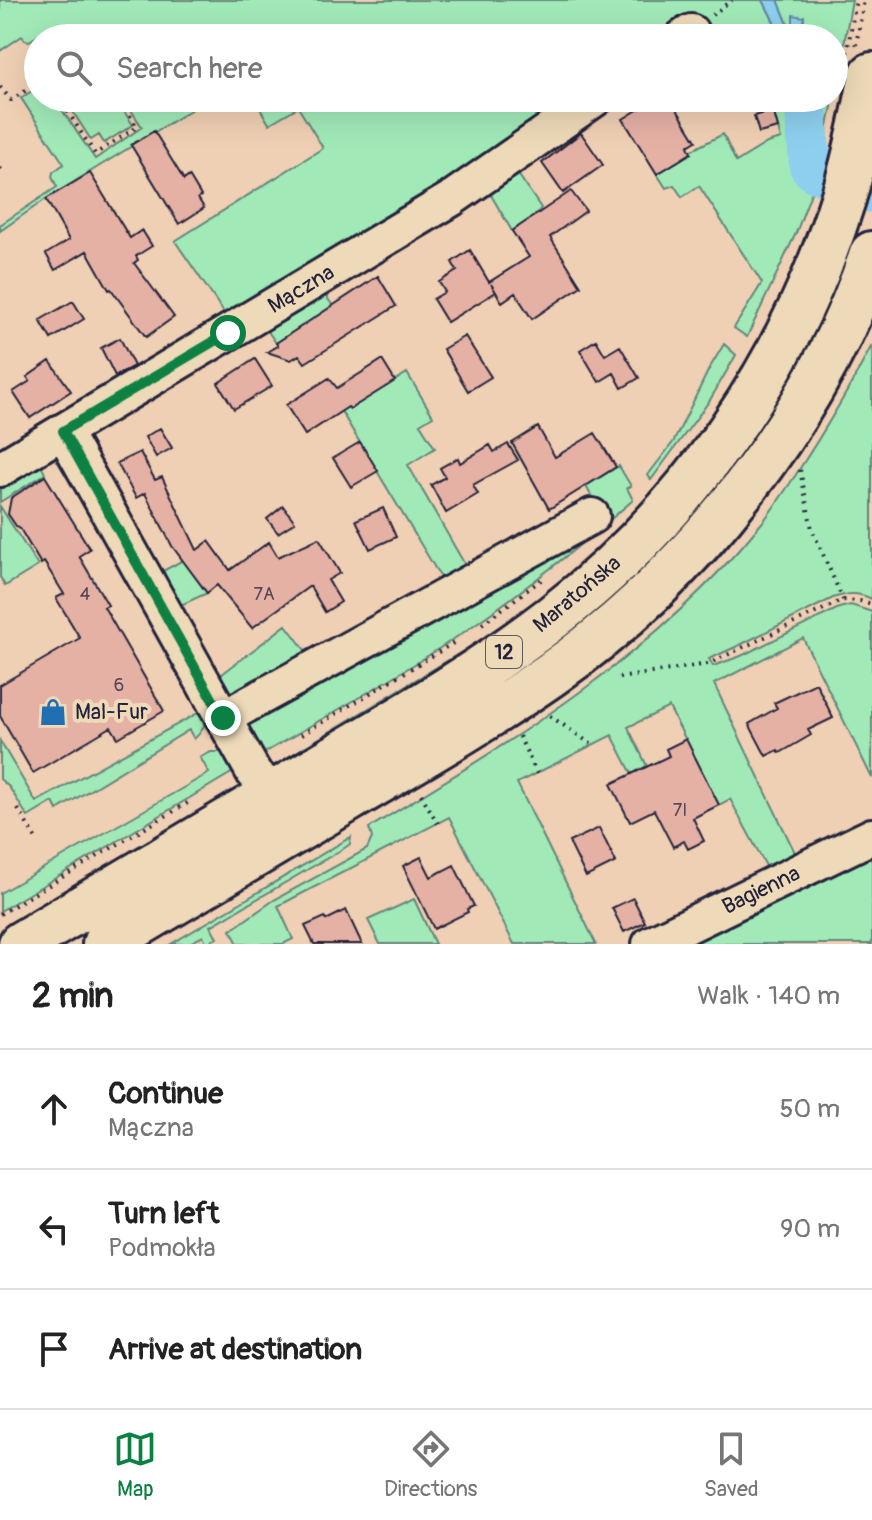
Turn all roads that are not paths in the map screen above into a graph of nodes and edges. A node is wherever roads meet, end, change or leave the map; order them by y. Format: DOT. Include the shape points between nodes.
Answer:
graph roads {
  1 [pos="872,75"];
  2 [pos="576,112"];
  3 [pos="872,254"];
  4 [pos="63,431"];
  5 [pos="0,469"];
  6 [pos="592,516"];
  7 [pos="223,718"];
  8 [pos="263,789"];
  9 [pos="872,836"];
  10 [pos="21,944"];
  11 [pos="105,944"];
  12 [pos="650,944"];
  1 -- 8 [label="main road, Maratońska / 12" via="839,210 806,296 758,388 677,499 596,582 525,638 456,684"];
  2 -- 4 [label="street, Mączna" via="451,199"];
  3 -- 11 [label="main road, Maratońska / 12" via="829,357 759,468 699,542 602,635 479,722"];
  4 -- 5 [label="street, Mączna"];
  4 -- 7 [label="street"];
  6 -- 7 [label="street"];
  7 -- 8 [label="street"];
  8 -- 10 [label="main road, Maratońska / 12"];
  9 -- 12 [label="street, Bagienna"];
}
